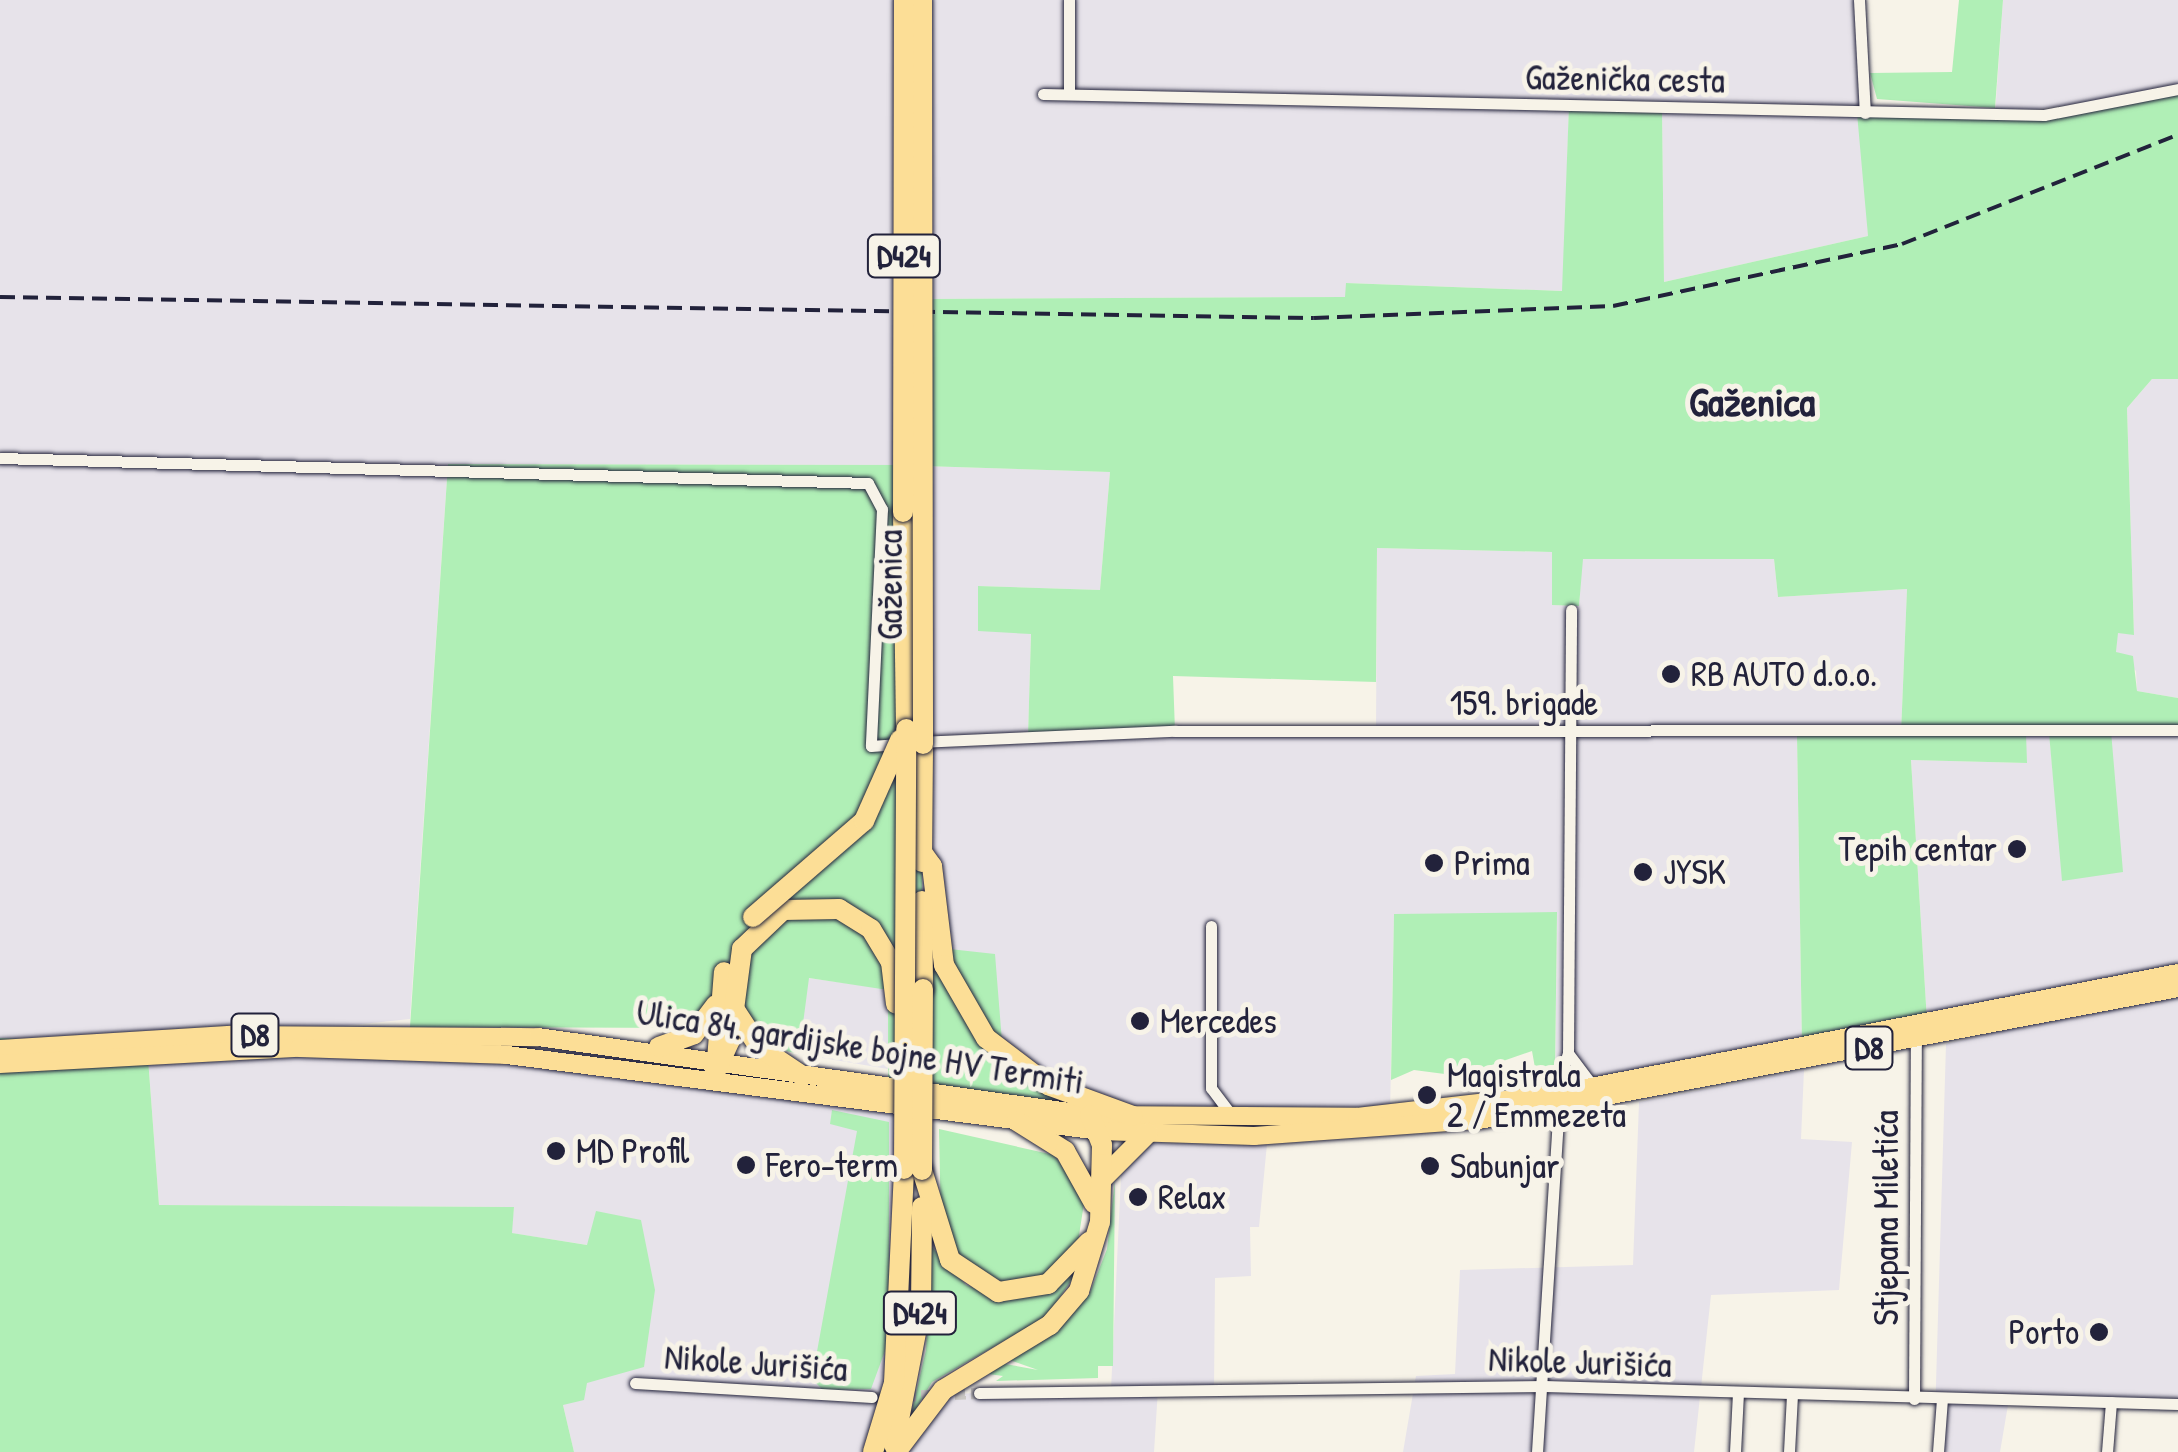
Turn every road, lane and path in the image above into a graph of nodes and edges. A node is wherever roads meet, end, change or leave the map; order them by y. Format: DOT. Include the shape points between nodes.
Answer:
graph roads {
  1 [pos="904,0"];
  2 [pos="922,0"];
  3 [pos="1069,0"];
  4 [pos="1859,0"];
  5 [pos="2178,89"];
  6 [pos="1043,94"];
  7 [pos="1069,94"];
  8 [pos="1865,113"];
  9 [pos="0,458"];
  10 [pos="1571,610"];
  11 [pos="906,729"];
  12 [pos="2178,730"];
  13 [pos="1569,732"];
  14 [pos="922,851"];
  15 [pos="756,921"];
  16 [pos="1211,926"];
  17 [pos="2178,972"];
  18 [pos="2178,988"];
  19 [pos="725,1005"];
  20 [pos="1916,1038"];
  21 [pos="659,1047"];
  22 [pos="0,1050"];
  23 [pos="1568,1052"];
  24 [pos="904,1054"];
  25 [pos="0,1064"];
  26 [pos="715,1068"];
  27 [pos="801,1075"];
  28 [pos="1592,1085"];
  29 [pos="1211,1088"];
  30 [pos="1557,1100"];
  31 [pos="1133,1116"];
  32 [pos="1189,1118"];
  33 [pos="1238,1120"];
  34 [pos="1017,1121"];
  35 [pos="1095,1123"];
  36 [pos="1148,1133"];
  37 [pos="913,1170"];
  38 [pos="1101,1180"];
  39 [pos="636,1384"];
  40 [pos="1544,1386"];
  41 [pos="979,1393"];
  42 [pos="1738,1393"];
  43 [pos="1792,1394"];
  44 [pos="872,1397"];
  45 [pos="1914,1398"];
  46 [pos="1942,1399"];
  47 [pos="2112,1402"];
  48 [pos="2178,1404"];
  49 [pos="872,1452"];
  50 [pos="894,1452"];
  51 [pos="1537,1452"];
  52 [pos="1735,1452"];
  53 [pos="1789,1452"];
  54 [pos="1938,1452"];
  55 [pos="2107,1452"];
  1 -- 11 [label="highway, Gaženica / D424, bridge"];
  2 -- 14 [label="highway, Gaženica / D424, bridge"];
  3 -- 7 [label="street"];
  4 -- 8 [label="street"];
  5 -- 8 [label="street, Gaženička cesta" via="2044,115"];
  6 -- 7 [label="street, Gaženička cesta"];
  7 -- 8 [label="street, Gaženička cesta"];
  9 -- 13 [label="street, 159. brigade" via="868,483 882,509 870,746 1147,731"];
  10 -- 13 [label="street"];
  11 -- 15 [label="highway, bridge" via="864,821"];
  11 -- 24 [label="highway, Gaženica / D424, bridge"];
  12 -- 13 [label="street, 159. brigade"];
  13 -- 23 [label="street"];
  14 -- 31 [label="highway" via="932,866 944,964 974,1022 1048,1084"];
  14 -- 37 [label="highway, Gaženica / D424, bridge"];
  15 -- 19 [label="highway"];
  15 -- 24 [label="highway, bridge" via="819,905 871,928 891,962"];
  16 -- 29 [label="street"];
  17 -- 28 [label="main road, Ulica 84. gardijske bojne HV Termiti / D8"];
  18 -- 20 [label="main road, Ulica 84. gardijske bojne HV Termiti / D8"];
  19 -- 21 [label="highway" via="694,1034"];
  19 -- 26 [label="highway"];
  19 -- 27 [label="highway" via="759,1046"];
  20 -- 30 [label="main road, Ulica 84. gardijske bojne HV Termiti / D8"];
  20 -- 45 [label="street, Stjepana Miletića"];
  21 -- 22 [label="main road, Ulica 84. gardijske bojne HV Termiti / D8" via="300,1034"];
  21 -- 26 [label="main road, Ulica 84. gardijske bojne HV Termiti / D8"];
  23 -- 28 [label="street"];
  23 -- 30 [label="street"];
  24 -- 37 [label="highway, Gaženica / D424, bridge"];
  25 -- 26 [label="main road, Ulica 84. gardijske bojne HV Termiti / D8" via="370,1048"];
  26 -- 27 [label="main road, Ulica 84. gardijske bojne HV Termiti / D8"];
  26 -- 34 [label="main road, Ulica 84. gardijske bojne HV Termiti / D8"];
  27 -- 35 [label="main road, Ulica 84. gardijske bojne HV Termiti / D8"];
  28 -- 30 [label="main road, Ulica 84. gardijske bojne HV Termiti / D8"];
  29 -- 32 [label="street"];
  29 -- 33 [label="street"];
  30 -- 33 [label="main road, Ulica 84. gardijske bojne HV Termiti / D8"];
  30 -- 36 [label="main road, Ulica 84. gardijske bojne HV Termiti / D8" via="1378,1130"];
  30 -- 40 [label="street"];
  31 -- 32 [label="main road, Ulica 84. gardijske bojne HV Termiti / D8"];
  31 -- 35 [label="main road, Ulica 84. gardijske bojne HV Termiti / D8"];
  32 -- 33 [label="main road, Ulica 84. gardijske bojne HV Termiti / D8"];
  34 -- 35 [label="main road, Ulica 84. gardijske bojne HV Termiti / D8"];
  34 -- 37 [label="highway" via="1065,1151 1094,1198 1081,1259 1048,1284 998,1292 961,1272 938,1240"];
  35 -- 36 [label="main road, Ulica 84. gardijske bojne HV Termiti / D8"];
  35 -- 38 [label="highway"];
  36 -- 38 [label="highway"];
  37 -- 49 [label="highway, D424" via="894,1383"];
  37 -- 50 [label="highway, D424" via="921,1308"];
  38 -- 50 [label="highway" via="1094,1258 1071,1302 944,1390"];
  39 -- 44 [label="street, Nikole Jurišića"];
  40 -- 41 [label="street, Nikole Jurišića"];
  40 -- 42 [label="street, Nikole Jurišića"];
  40 -- 51 [label="street"];
  42 -- 43 [label="street, Nikole Jurišića"];
  42 -- 52 [label="street"];
  43 -- 45 [label="street, Nikole Jurišića"];
  43 -- 53 [label="street"];
  45 -- 46 [label="street, Nikole Jurišića"];
  46 -- 47 [label="street, Nikole Jurišića"];
  46 -- 54 [label="street"];
  47 -- 48 [label="street, Nikole Jurišića"];
  47 -- 55 [label="street"];
}
